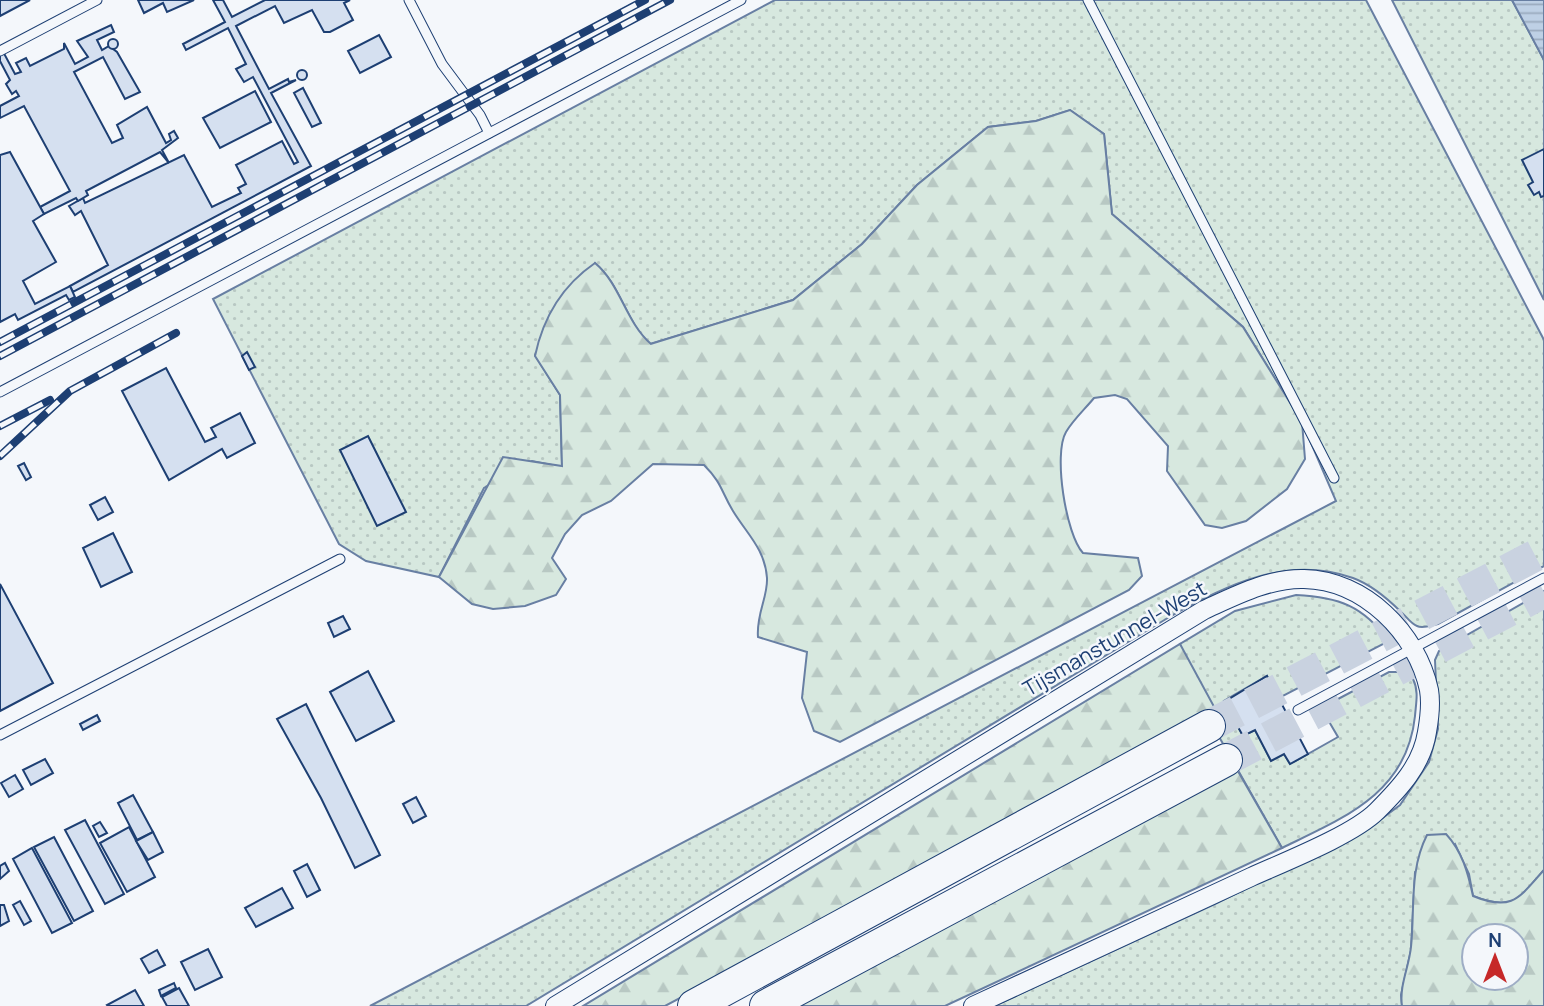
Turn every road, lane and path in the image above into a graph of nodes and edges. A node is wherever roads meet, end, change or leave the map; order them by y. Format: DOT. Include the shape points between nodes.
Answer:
graph roads {
  1 [pos="97,0"];
  2 [pos="409,0"];
  3 [pos="741,0"];
  4 [pos="1088,0"];
  5 [pos="0,51"];
  6 [pos="489,133"];
  7 [pos="0,391"];
  8 [pos="1334,478"];
  9 [pos="340,559"];
  10 [pos="1544,578"];
  11 [pos="1410,649"];
  12 [pos="1298,710"];
  13 [pos="1209,726"];
  14 [pos="0,735"];
  15 [pos="1226,760"];
  16 [pos="555,1006"];
  17 [pos="694,1006"];
  18 [pos="766,1006"];
  19 [pos="973,1006"];
  1 -- 5 [label="lane"];
  2 -- 6 [label="lane" via="442,64"];
  3 -- 6 [label="lane"];
  4 -- 8 [label="lane"];
  6 -- 7 [label="lane"];
  9 -- 14 [label="lane"];
  10 -- 11 [label="lane"];
  11 -- 12 [label="lane"];
  11 -- 16 [label="street, Tijsmanstunnel-West" via="1379,606 1349,588 1304,579 1257,587 1204,610"];
  11 -- 19 [label="street, Tijsmanstunnel-West" via="1429,692 1427,734 1406,781 1374,814 1306,851"];
  13 -- 17 [label="highway"];
  15 -- 18 [label="highway"];
}
